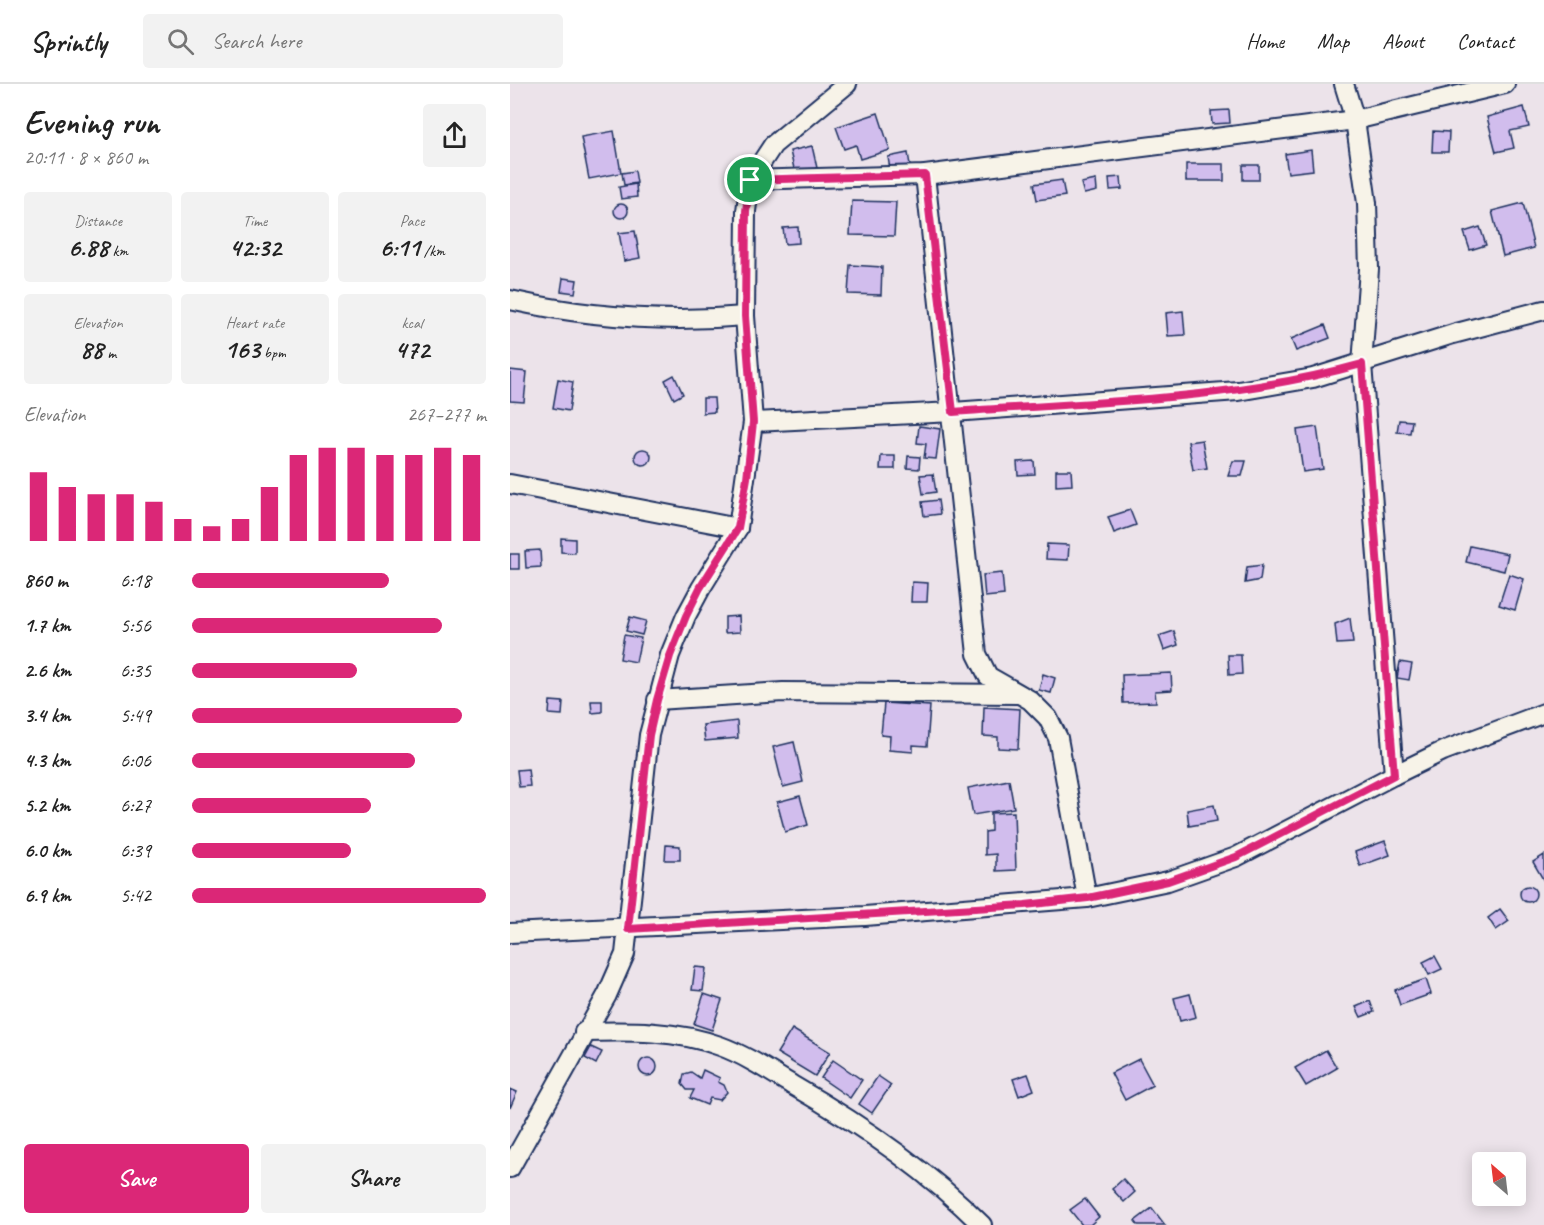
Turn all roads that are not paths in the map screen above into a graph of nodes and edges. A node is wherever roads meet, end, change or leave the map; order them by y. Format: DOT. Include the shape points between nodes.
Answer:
graph roads {
  1 [pos="847,84"];
  2 [pos="1344,84"];
  3 [pos="1505,84"];
  4 [pos="1355,120"];
  5 [pos="925,175"];
  6 [pos="750,180"];
  7 [pos="510,300"];
  8 [pos="1544,310"];
  9 [pos="745,316"];
  10 [pos="1362,364"];
  11 [pos="953,412"];
  12 [pos="753,422"];
  13 [pos="510,484"];
  14 [pos="738,528"];
  15 [pos="1019,694"];
  16 [pos="657,700"];
  17 [pos="1544,713"];
  18 [pos="1394,775"];
  19 [pos="1088,898"];
  20 [pos="628,929"];
  21 [pos="510,933"];
  22 [pos="584,1032"];
  23 [pos="510,1168"];
  24 [pos="982,1225"];
  1 -- 6 [label="street" via="773,145"];
  2 -- 4 [label="street"];
  3 -- 4 [label="street"];
  4 -- 5 [label="street"];
  4 -- 10 [label="street" via="1367,202 1369,258 1368,319"];
  5 -- 6 [label="street"];
  5 -- 11 [label="street"];
  6 -- 9 [label="street"];
  7 -- 9 [label="street" via="546,308 648,319"];
  8 -- 10 [label="street" via="1453,333"];
  9 -- 12 [label="street"];
  10 -- 11 [label="street" via="1313,378 1238,391"];
  10 -- 18 [label="street"];
  11 -- 12 [label="street"];
  11 -- 15 [label="street" via="977,654 988,676"];
  12 -- 14 [label="street"];
  13 -- 14 [label="street"];
  14 -- 16 [label="street" via="686,616"];
  15 -- 16 [label="street" via="783,692"];
  15 -- 19 [label="street" via="1048,718 1058,738"];
  16 -- 20 [label="street" via="649,735"];
  17 -- 18 [label="street" via="1443,751"];
  18 -- 19 [label="street" via="1236,857 1168,881"];
  19 -- 20 [label="street"];
  20 -- 21 [label="street"];
  20 -- 22 [label="street" via="625,954 607,995"];
  22 -- 23 [label="street"];
  22 -- 24 [label="street" via="651,1031 719,1045 740,1055 835,1110 952,1195"];
}
